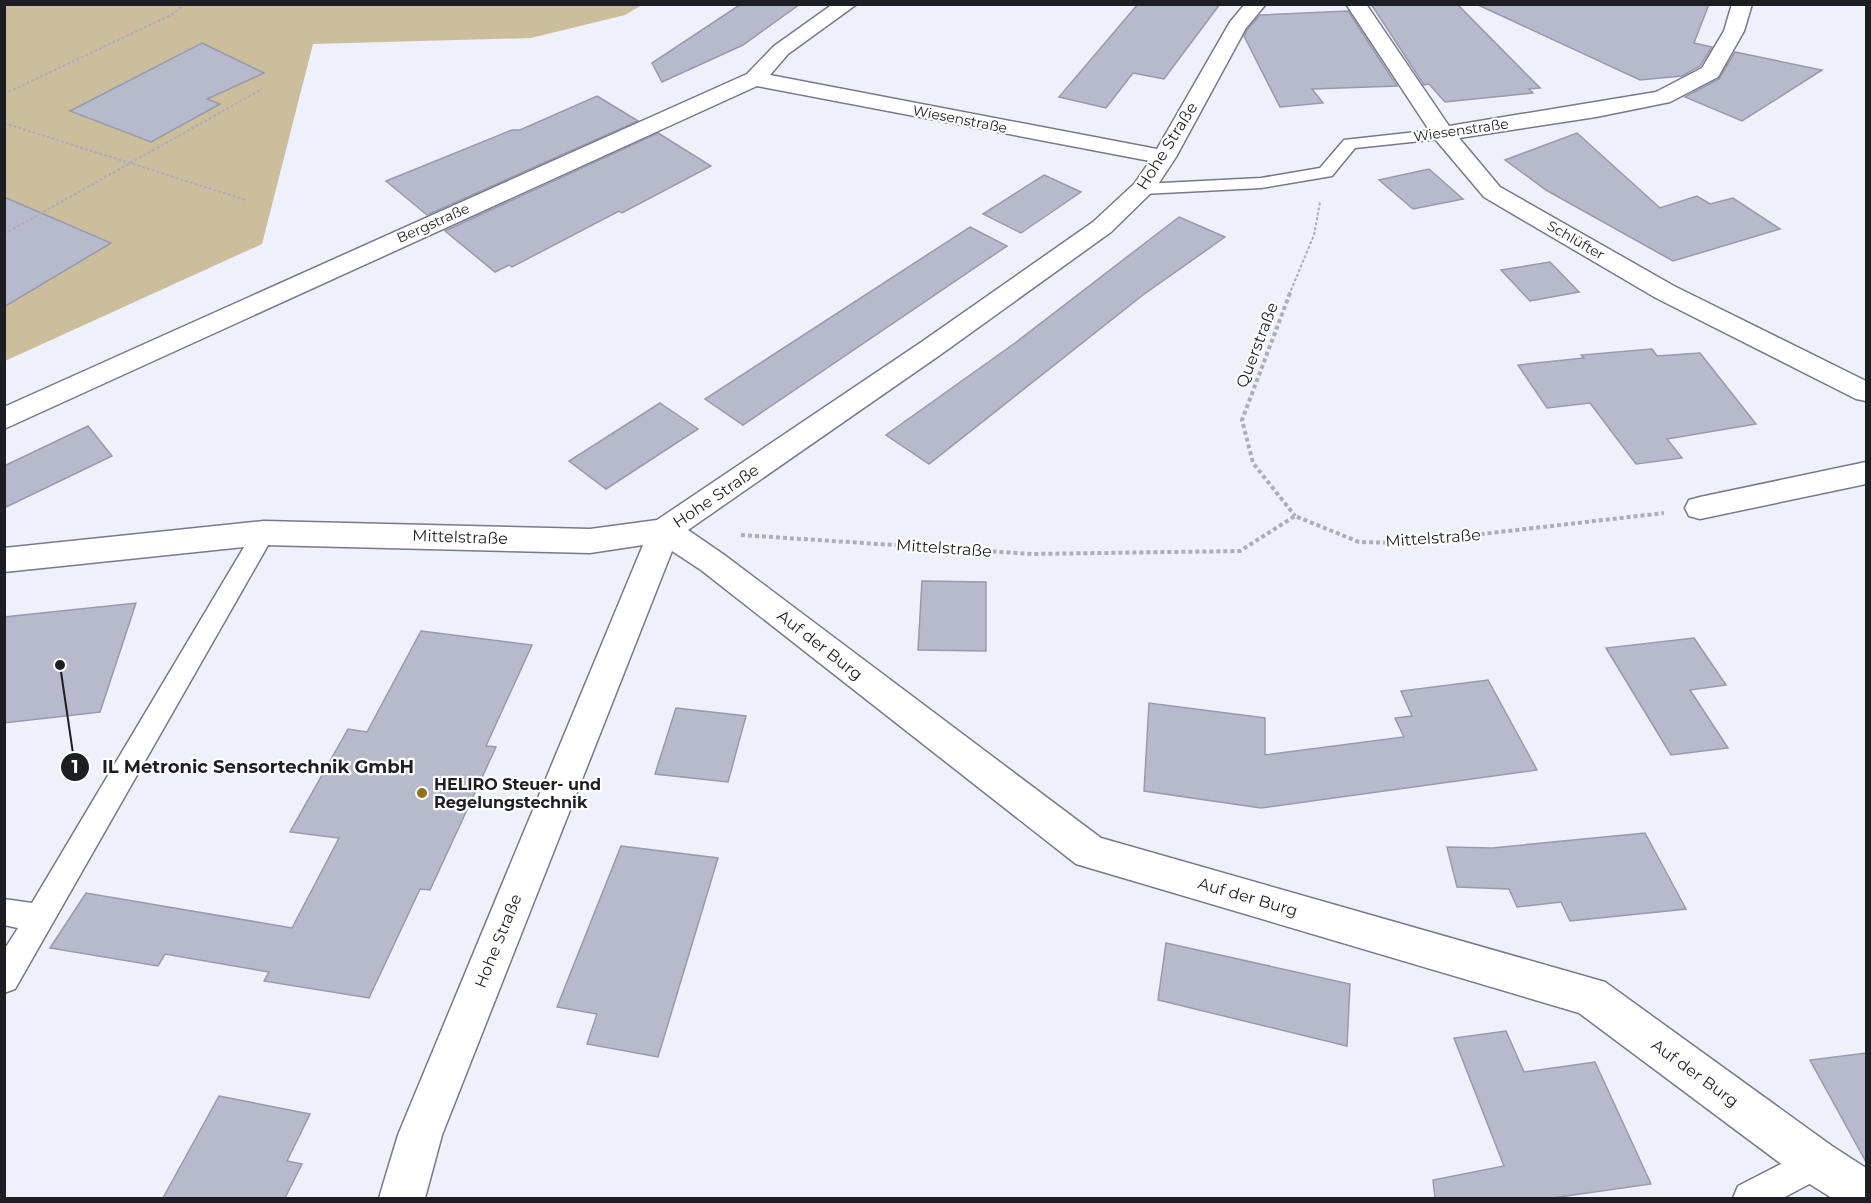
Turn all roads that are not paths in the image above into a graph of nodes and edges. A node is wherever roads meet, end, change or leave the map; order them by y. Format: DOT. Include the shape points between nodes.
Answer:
graph roads {
  1 [pos="847,4"];
  2 [pos="1256,4"];
  3 [pos="1356,4"];
  4 [pos="1742,4"];
  5 [pos="756,79"];
  6 [pos="1443,134"];
  7 [pos="1164,157"];
  8 [pos="1143,189"];
  9 [pos="1866,392"];
  10 [pos="4,419"];
  11 [pos="1866,473"];
  12 [pos="1700,508"];
  13 [pos="665,530"];
  14 [pos="264,533"];
  15 [pos="4,560"];
  16 [pos="4,912"];
  17 [pos="40,918"];
  18 [pos="4,978"];
  19 [pos="1816,1162"];
  20 [pos="1866,1194"];
  21 [pos="402,1198"];
  22 [pos="1750,1198"];
  1 -- 5 [label="street, Bergstraße" via="781,50"];
  2 -- 7 [label="street, Hohe Straße" via="1237,26"];
  3 -- 6 [label="street, Schlüfter"];
  4 -- 6 [label="street, Wiesenstraße" via="1734,31 1710,72 1662,97"];
  5 -- 7 [label="street, Wiesenstraße"];
  5 -- 10 [label="street, Bergstraße"];
  6 -- 8 [label="lane, Wiesenstraße" via="1350,144 1326,172 1261,183"];
  6 -- 9 [label="street, Schlüfter" via="1492,192 1665,292"];
  7 -- 8 [label="street, Hohe Straße"];
  8 -- 13 [label="street, Hohe Straße" via="1102,227"];
  11 -- 12 [label="street"];
  13 -- 14 [label="street, Mittelstraße" via="590,541"];
  13 -- 19 [label="street, Auf der Burg" via="1089,852 1590,996"];
  13 -- 21 [label="street, Hohe Straße" via="420,1135"];
  14 -- 15 [label="street, Mittelstraße"];
  14 -- 17 [label="lane"];
  16 -- 17 [label="lane"];
  17 -- 18 [label="lane"];
  19 -- 20 [label="street, Auf der Burg"];
  19 -- 22 [label="lane"];
}
